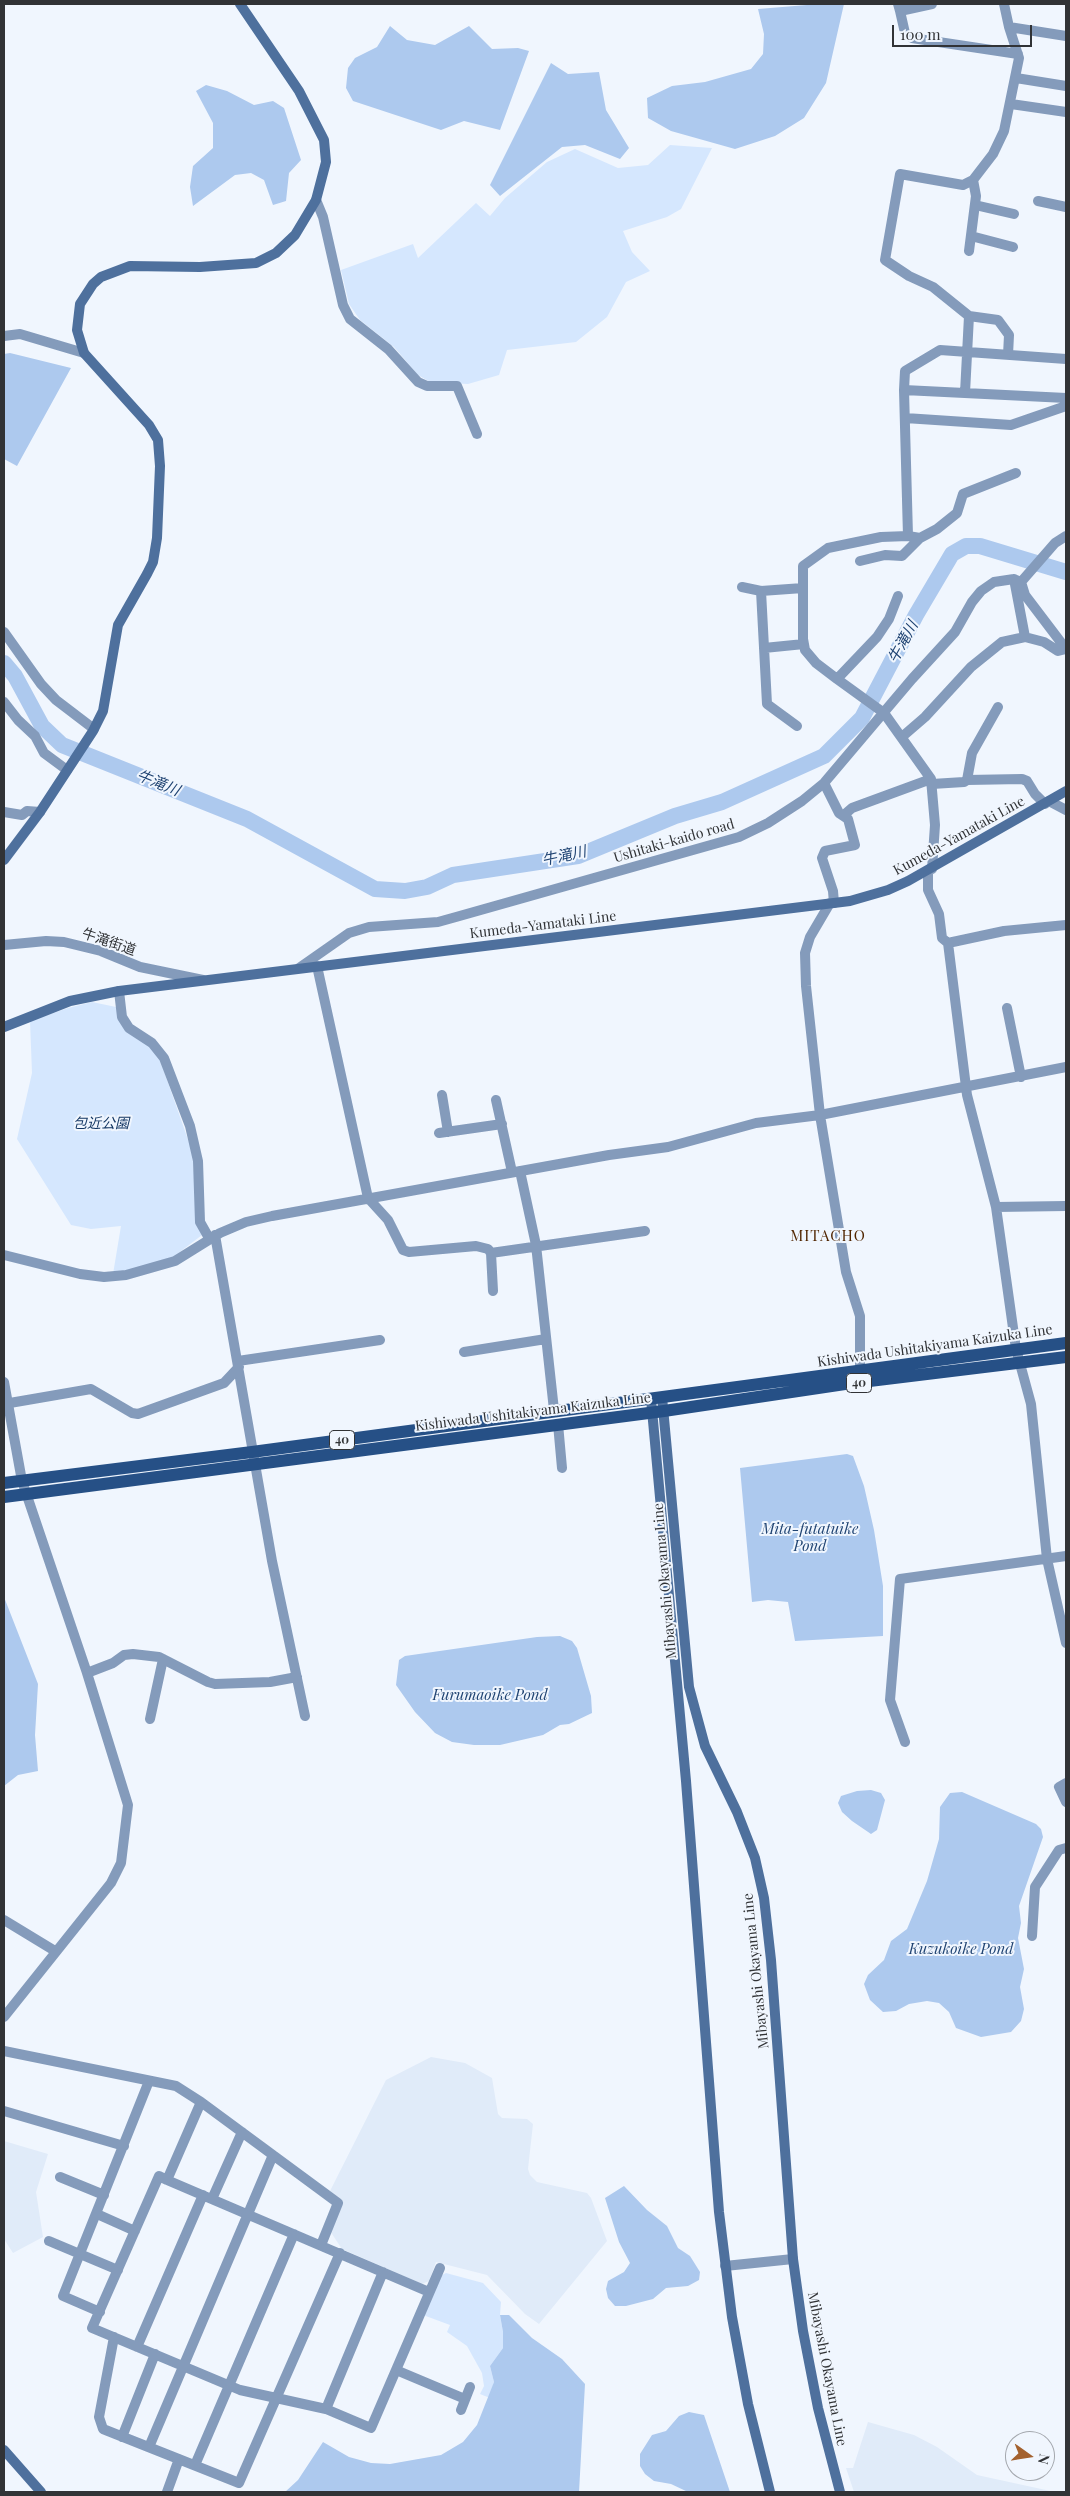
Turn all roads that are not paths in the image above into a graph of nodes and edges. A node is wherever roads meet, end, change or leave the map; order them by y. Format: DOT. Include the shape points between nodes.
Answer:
graph roads {
  1 [pos="240,4"];
  2 [pos="932,4"];
  3 [pos="1004,4"];
  4 [pos="899,8"];
  5 [pos="1010,27"];
  6 [pos="1066,36"];
  7 [pos="1018,54"];
  8 [pos="1016,78"];
  9 [pos="1066,86"];
  10 [pos="1011,104"];
  11 [pos="1066,112"];
  12 [pos="973,180"];
  13 [pos="316,200"];
  14 [pos="1038,200"];
  15 [pos="975,205"];
  16 [pos="1066,207"];
  17 [pos="1014,214"];
  18 [pos="971,236"];
  19 [pos="1013,247"];
  20 [pos="969,251"];
  21 [pos="969,316"];
  22 [pos="4,336"];
  23 [pos="967,352"];
  24 [pos="84,353"];
  25 [pos="1008,355"];
  26 [pos="1066,359"];
  27 [pos="904,390"];
  28 [pos="965,393"];
  29 [pos="1066,398"];
  30 [pos="1066,406"];
  31 [pos="905,418"];
  32 [pos="477,434"];
  33 [pos="1016,473"];
  34 [pos="908,536"];
  35 [pos="1066,536"];
  36 [pos="920,538"];
  37 [pos="860,561"];
  38 [pos="1020,580"];
  39 [pos="742,587"];
  40 [pos="803,588"];
  41 [pos="761,591"];
  42 [pos="898,596"];
  43 [pos="4,632"];
  44 [pos="1025,637"];
  45 [pos="804,644"];
  46 [pos="764,648"];
  47 [pos="1066,649"];
  48 [pos="837,680"];
  49 [pos="4,702"];
  50 [pos="998,707"];
  51 [pos="883,712"];
  52 [pos="797,726"];
  53 [pos="94,729"];
  54 [pos="903,736"];
  55 [pos="69,767"];
  56 [pos="967,780"];
  57 [pos="932,781"];
  58 [pos="824,783"];
  59 [pos="1066,792"];
  60 [pos="1047,802"];
  61 [pos="1066,810"];
  62 [pos="4,812"];
  63 [pos="40,812"];
  64 [pos="844,815"];
  65 [pos="4,860"];
  66 [pos="930,870"];
  67 [pos="832,903"];
  68 [pos="1066,925"];
  69 [pos="948,943"];
  70 [pos="4,945"];
  71 [pos="317,966"];
  72 [pos="299,968"];
  73 [pos="204,980"];
  74 [pos="119,991"];
  75 [pos="1007,1008"];
  76 [pos="4,1027"];
  77 [pos="1066,1067"];
  78 [pos="1021,1077"];
  79 [pos="966,1087"];
  80 [pos="442,1095"];
  81 [pos="496,1100"];
  82 [pos="820,1115"];
  83 [pos="502,1124"];
  84 [pos="516,1172"];
  85 [pos="368,1198"];
  86 [pos="1066,1206"];
  87 [pos="996,1207"];
  88 [pos="645,1231"];
  89 [pos="212,1237"];
  90 [pos="536,1245"];
  91 [pos="491,1253"];
  92 [pos="4,1256"];
  93 [pos="493,1291"];
  94 [pos="546,1339"];
  95 [pos="380,1340"];
  96 [pos="1066,1343"];
  97 [pos="1016,1349"];
  98 [pos="464,1352"];
  99 [pos="1066,1357"];
  100 [pos="238,1364"];
  101 [pos="1021,1364"];
  102 [pos="860,1372"];
  103 [pos="4,1382"];
  104 [pos="6,1403"];
  105 [pos="657,1405"];
  106 [pos="554,1410"];
  107 [pos="558,1424"];
  108 [pos="253,1458"];
  109 [pos="562,1468"];
  110 [pos="22,1480"];
  111 [pos="4,1483"];
  112 [pos="26,1493"];
  113 [pos="4,1497"];
  114 [pos="1066,1556"];
  115 [pos="1047,1559"];
  116 [pos="1066,1643"];
  117 [pos="163,1659"];
  118 [pos="87,1673"];
  119 [pos="297,1677"];
  120 [pos="305,1716"];
  121 [pos="150,1719"];
  122 [pos="904,1742"];
  123 [pos="1066,1784"];
  124 [pos="1066,1802"];
  125 [pos="1066,1848"];
  126 [pos="4,1920"];
  127 [pos="1032,1936"];
  128 [pos="55,1951"];
  129 [pos="4,2017"];
  130 [pos="4,2051"];
  131 [pos="149,2081"];
  132 [pos="201,2102"];
  133 [pos="4,2111"];
  134 [pos="242,2132"];
  135 [pos="124,2146"];
  136 [pos="274,2154"];
  137 [pos="60,2177"];
  138 [pos="167,2180"];
  139 [pos="104,2195"];
  140 [pos="207,2197"];
  141 [pos="97,2214"];
  142 [pos="248,2214"];
  143 [pos="135,2231"];
  144 [pos="294,2234"];
  145 [pos="49,2241"];
  146 [pos="321,2245"];
  147 [pos="80,2254"];
  148 [pos="340,2254"];
  149 [pos="793,2259"];
  150 [pos="725,2266"];
  151 [pos="440,2268"];
  152 [pos="118,2270"];
  153 [pos="383,2272"];
  154 [pos="429,2292"];
  155 [pos="100,2312"];
  156 [pos="114,2337"];
  157 [pos="137,2347"];
  158 [pos="155,2354"];
  159 [pos="183,2366"];
  160 [pos="396,2370"];
  161 [pos="229,2385"];
  162 [pos="470,2387"];
  163 [pos="277,2398"];
  164 [pos="465,2399"];
  165 [pos="326,2409"];
  166 [pos="461,2410"];
  167 [pos="122,2437"];
  168 [pos="149,2447"];
  169 [pos="4,2450"];
  170 [pos="180,2459"];
  171 [pos="195,2465"];
  172 [pos="41,2492"];
  173 [pos="167,2492"];
  174 [pos="770,2492"];
  175 [pos="840,2492"];
  1 -- 13 [label="street" via="299,91 324,140 326,162"];
  2 -- 4 [label="street"];
  3 -- 5 [label="street"];
  4 -- 7 [label="street" via="905,33 912,38"];
  5 -- 6 [label="street"];
  5 -- 7 [label="street"];
  7 -- 8 [label="street"];
  8 -- 9 [label="street"];
  8 -- 10 [label="street"];
  10 -- 11 [label="street"];
  10 -- 12 [label="street" via="993,154"];
  12 -- 15 [label="street"];
  12 -- 21 [label="street" via="963,185 900,174 885,260 933,287"];
  13 -- 24 [label="street" via="294,235 276,253 256,263 200,267 130,266 101,277 80,304 77,330"];
  13 -- 32 [label="street" via="343,305 350,319 388,349 418,382 427,386 457,386"];
  14 -- 16 [label="street"];
  15 -- 17 [label="street"];
  15 -- 18 [label="street"];
  18 -- 19 [label="street"];
  18 -- 20 [label="street"];
  21 -- 23 [label="street"];
  21 -- 25 [label="street" via="998,320 1009,336"];
  22 -- 24 [label="street" via="20,334"];
  23 -- 25 [label="street"];
  23 -- 27 [label="street" via="940,350 905,371"];
  23 -- 28 [label="street"];
  24 -- 53 [label="street" via="149,425 158,440 160,466 153,562 118,625 108,692"];
  25 -- 26 [label="street"];
  27 -- 28 [label="street"];
  27 -- 31 [label="street"];
  28 -- 29 [label="street"];
  30 -- 31 [label="street" via="1011,425"];
  31 -- 34 [label="street"];
  33 -- 36 [label="street" via="963,494 957,513"];
  34 -- 36 [label="street"];
  34 -- 40 [label="street" via="881,537 828,548 803,566"];
  35 -- 38 [label="street"];
  36 -- 37 [label="street" via="902,556 884,555"];
  38 -- 44 [label="street"];
  38 -- 47 [label="street" via="1025,595"];
  38 -- 51 [label="street, Ushitaki-kaido road" via="994,582 981,591 956,632"];
  39 -- 41 [label="street"];
  40 -- 41 [label="street"];
  40 -- 45 [label="street"];
  41 -- 46 [label="street"];
  42 -- 48 [label="street" via="877,637"];
  43 -- 53 [label="street" via="41,684"];
  44 -- 47 [label="street" via="1044,642 1058,652"];
  44 -- 54 [label="street" via="1002,642 971,667"];
  45 -- 46 [label="street"];
  45 -- 48 [label="street" via="816,663"];
  46 -- 52 [label="street" via="767,704"];
  48 -- 51 [label="street"];
  49 -- 55 [label="street" via="35,736 44,753"];
  50 -- 56 [label="street" via="972,753"];
  51 -- 54 [label="street"];
  51 -- 58 [label="street, Ushitaki-kaido road"];
  53 -- 55 [label="street"];
  54 -- 57 [label="street"];
  55 -- 63 [label="street"];
  56 -- 57 [label="street"];
  56 -- 60 [label="street" via="1022,779 1027,781 1034,794"];
  57 -- 64 [label="street" via="852,808"];
  57 -- 66 [label="street" via="935,825"];
  58 -- 64 [label="street" via="838,813"];
  58 -- 72 [label="street, Ushitaki-kaido road" via="802,801 739,838 438,922 369,927 349,933"];
  59 -- 60 [label="street, Kumeda-Yamataki Line"];
  60 -- 61 [label="street"];
  60 -- 66 [label="street, Kumeda-Yamataki Line"];
  62 -- 63 [label="street" via="22,815 27,811"];
  63 -- 65 [label="street"];
  64 -- 67 [label="street" via="855,845 825,851 822,858"];
  66 -- 67 [label="street, Kumeda-Yamataki Line" via="888,890"];
  66 -- 69 [label="street" via="928,890 939,914 942,938"];
  67 -- 71 [label="street, Kumeda-Yamataki Line"];
  67 -- 82 [label="street" via="810,937 805,953 808,1014"];
  68 -- 69 [label="street"];
  69 -- 79 [label="street"];
  70 -- 73 [label="street, 牛滝街道" via="64,942 101,951 140,967"];
  71 -- 72 [label="street, Kumeda-Yamataki Line"];
  71 -- 85 [label="street"];
  72 -- 73 [label="street, Kumeda-Yamataki Line"];
  73 -- 74 [label="street, Kumeda-Yamataki Line"];
  74 -- 76 [label="street, Kumeda-Yamataki Line" via="70,1000"];
  74 -- 89 [label="street" via="122,1017 129,1028 152,1043 164,1058 190,1126 198,1161 200,1222"];
  75 -- 78 [label="street"];
  77 -- 78 [label="street"];
  78 -- 79 [label="street"];
  79 -- 82 [label="street"];
  79 -- 87 [label="street"];
  80 -- 83 [label="street" via="444,1133"];
  81 -- 83 [label="street"];
  82 -- 84 [label="street" via="756,1123 688,1143"];
  82 -- 102 [label="street" via="846,1272 860,1316"];
  83 -- 84 [label="street"];
  84 -- 85 [label="street"];
  84 -- 90 [label="street"];
  85 -- 89 [label="street" via="246,1222"];
  85 -- 91 [label="street" via="388,1220 403,1250 476,1246"];
  86 -- 87 [label="street" via="1050,1201"];
  87 -- 97 [label="street"];
  88 -- 90 [label="street"];
  89 -- 92 [label="street" via="175,1261 126,1275 80,1274"];
  89 -- 100 [label="street"];
  90 -- 91 [label="street"];
  90 -- 94 [label="street"];
  91 -- 93 [label="street"];
  94 -- 98 [label="street"];
  94 -- 106 [label="street"];
  95 -- 100 [label="street"];
  96 -- 97 [label="main road, Kishiwada Ushitakiyama Kaizuka Line / 40"];
  97 -- 101 [label="street"];
  97 -- 102 [label="main road, Kishiwada Ushitakiyama Kaizuka Line / 40"];
  99 -- 101 [label="main road, Kishiwada Ushitakiyama Kaizuka Line / 40"];
  100 -- 104 [label="street" via="224,1383 138,1414 90,1389"];
  100 -- 108 [label="street"];
  101 -- 105 [label="main road, Kishiwada Ushitakiyama Kaizuka Line / 40"];
  101 -- 115 [label="street" via="1030,1404"];
  102 -- 105 [label="main road, Kishiwada Ushitakiyama Kaizuka Line / 40"];
  103 -- 104 [label="street"];
  104 -- 110 [label="street"];
  105 -- 106 [label="main road, Kishiwada Ushitakiyama Kaizuka Line / 40"];
  105 -- 107 [label="main road, Kishiwada Ushitakiyama Kaizuka Line / 40"];
  105 -- 149 [label="street, Mibayashi Okayama Line" via="689,1687 705,1746 755,1858 764,1898"];
  105 -- 150 [label="street, Mibayashi Okayama Line"];
  106 -- 108 [label="main road, Kishiwada Ushitakiyama Kaizuka Line / 40"];
  107 -- 108 [label="main road, Kishiwada Ushitakiyama Kaizuka Line / 40"];
  107 -- 109 [label="street"];
  108 -- 110 [label="main road, Kishiwada Ushitakiyama Kaizuka Line / 40"];
  108 -- 112 [label="main road, Kishiwada Ushitakiyama Kaizuka Line / 40"];
  108 -- 119 [label="street"];
  110 -- 111 [label="main road, Kishiwada Ushitakiyama Kaizuka Line / 40"];
  110 -- 112 [label="street"];
  112 -- 113 [label="main road, Kishiwada Ushitakiyama Kaizuka Line / 40"];
  112 -- 118 [label="street"];
  114 -- 115 [label="street"];
  115 -- 116 [label="street"];
  115 -- 122 [label="street" via="900,1579 890,1700"];
  117 -- 118 [label="street" via="124,1655"];
  117 -- 119 [label="street" via="215,1684 270,1682"];
  117 -- 121 [label="street"];
  118 -- 128 [label="street" via="128,1805 121,1862 110,1883"];
  119 -- 120 [label="street"];
  123 -- 124 [label="street" via="1059,1787"];
  125 -- 127 [label="street" via="1059,1850 1035,1887"];
  126 -- 128 [label="street"];
  128 -- 129 [label="street"];
  130 -- 131 [label="street"];
  131 -- 132 [label="street" via="176,2086"];
  131 -- 135 [label="street"];
  132 -- 134 [label="street"];
  132 -- 138 [label="street"];
  133 -- 135 [label="street"];
  134 -- 136 [label="street"];
  134 -- 140 [label="street"];
  135 -- 139 [label="street"];
  136 -- 142 [label="street"];
  136 -- 146 [label="street" via="338,2203"];
  137 -- 139 [label="street"];
  138 -- 140 [label="street"];
  138 -- 143 [label="street" via="159,2176"];
  139 -- 141 [label="street"];
  140 -- 142 [label="street"];
  140 -- 157 [label="street"];
  141 -- 143 [label="street"];
  141 -- 147 [label="street"];
  142 -- 144 [label="street"];
  142 -- 159 [label="street"];
  143 -- 152 [label="street"];
  144 -- 146 [label="street"];
  144 -- 161 [label="street"];
  145 -- 147 [label="street"];
  146 -- 148 [label="street"];
  147 -- 152 [label="street"];
  147 -- 155 [label="street" via="63,2296"];
  148 -- 153 [label="street"];
  148 -- 163 [label="street"];
  149 -- 150 [label="street"];
  149 -- 175 [label="street, Mibayashi Okayama Line" via="818,2408"];
  150 -- 174 [label="street, Mibayashi Okayama Line" via="748,2404"];
  151 -- 154 [label="street"];
  152 -- 155 [label="street"];
  153 -- 154 [label="street"];
  153 -- 165 [label="street"];
  154 -- 160 [label="street"];
  155 -- 156 [label="street" via="92,2328"];
  156 -- 157 [label="street"];
  156 -- 167 [label="street" via="99,2417 103,2429"];
  157 -- 158 [label="street"];
  158 -- 159 [label="street"];
  158 -- 167 [label="street"];
  159 -- 161 [label="street"];
  159 -- 168 [label="street"];
  160 -- 164 [label="street"];
  160 -- 165 [label="street" via="371,2428"];
  161 -- 163 [label="street"];
  161 -- 171 [label="street"];
  162 -- 164 [label="street"];
  163 -- 165 [label="street"];
  163 -- 171 [label="street" via="239,2483"];
  164 -- 166 [label="street"];
  167 -- 168 [label="street"];
  168 -- 170 [label="street"];
  169 -- 172 [label="street"];
  170 -- 171 [label="street"];
  170 -- 173 [label="street"];
}
